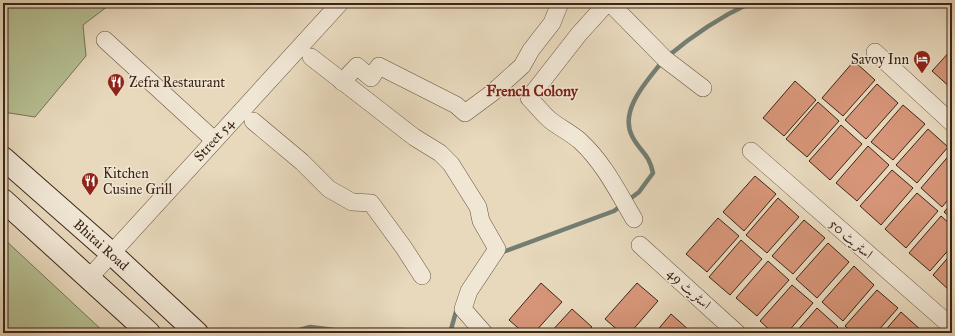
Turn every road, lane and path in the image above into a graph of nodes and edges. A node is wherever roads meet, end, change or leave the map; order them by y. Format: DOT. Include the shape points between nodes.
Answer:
graph roads {
  1 [pos="340,3"];
  2 [pos="560,3"];
  3 [pos="608,3"];
  4 [pos="104,40"];
  5 [pos="875,52"];
  6 [pos="310,57"];
  7 [pos="342,82"];
  8 [pos="704,88"];
  9 [pos="253,120"];
  10 [pos="952,123"];
  11 [pos="214,140"];
  12 [pos="751,151"];
  13 [pos="3,158"];
  14 [pos="3,200"];
  15 [pos="632,215"];
  16 [pos="640,246"];
  17 [pos="111,253"];
  18 [pos="422,276"];
  19 [pos="89,278"];
  20 [pos="952,327"];
  21 [pos="149,333"];
  22 [pos="196,333"];
  23 [pos="484,333"];
  24 [pos="737,333"];
  1 -- 11 [label="street, Street 54"];
  2 -- 7 [label="street" via="552,23 522,66 465,113 456,105 379,66 371,78 357,66"];
  3 -- 8 [label="street" via="665,59"];
  3 -- 15 [label="street" via="579,34 529,98 551,121 566,129 581,142 608,174"];
  4 -- 11 [label="street"];
  5 -- 10 [label="street"];
  6 -- 7 [label="street"];
  7 -- 23 [label="street" via="414,137 440,153 451,164 478,207 481,221 497,249 469,291 463,308"];
  9 -- 18 [label="street" via="297,157 329,190 352,202 371,203"];
  11 -- 17 [label="street, Street 54"];
  12 -- 20 [label="street, اسٹریٹ 50"];
  13 -- 17 [label="street, Bhitai Road"];
  14 -- 19 [label="street"];
  16 -- 24 [label="street, اسٹریٹ 49"];
  17 -- 19 [label="street, Street 54"];
  17 -- 22 [label="street, Bhitai Road"];
  19 -- 21 [label="street"];
}
